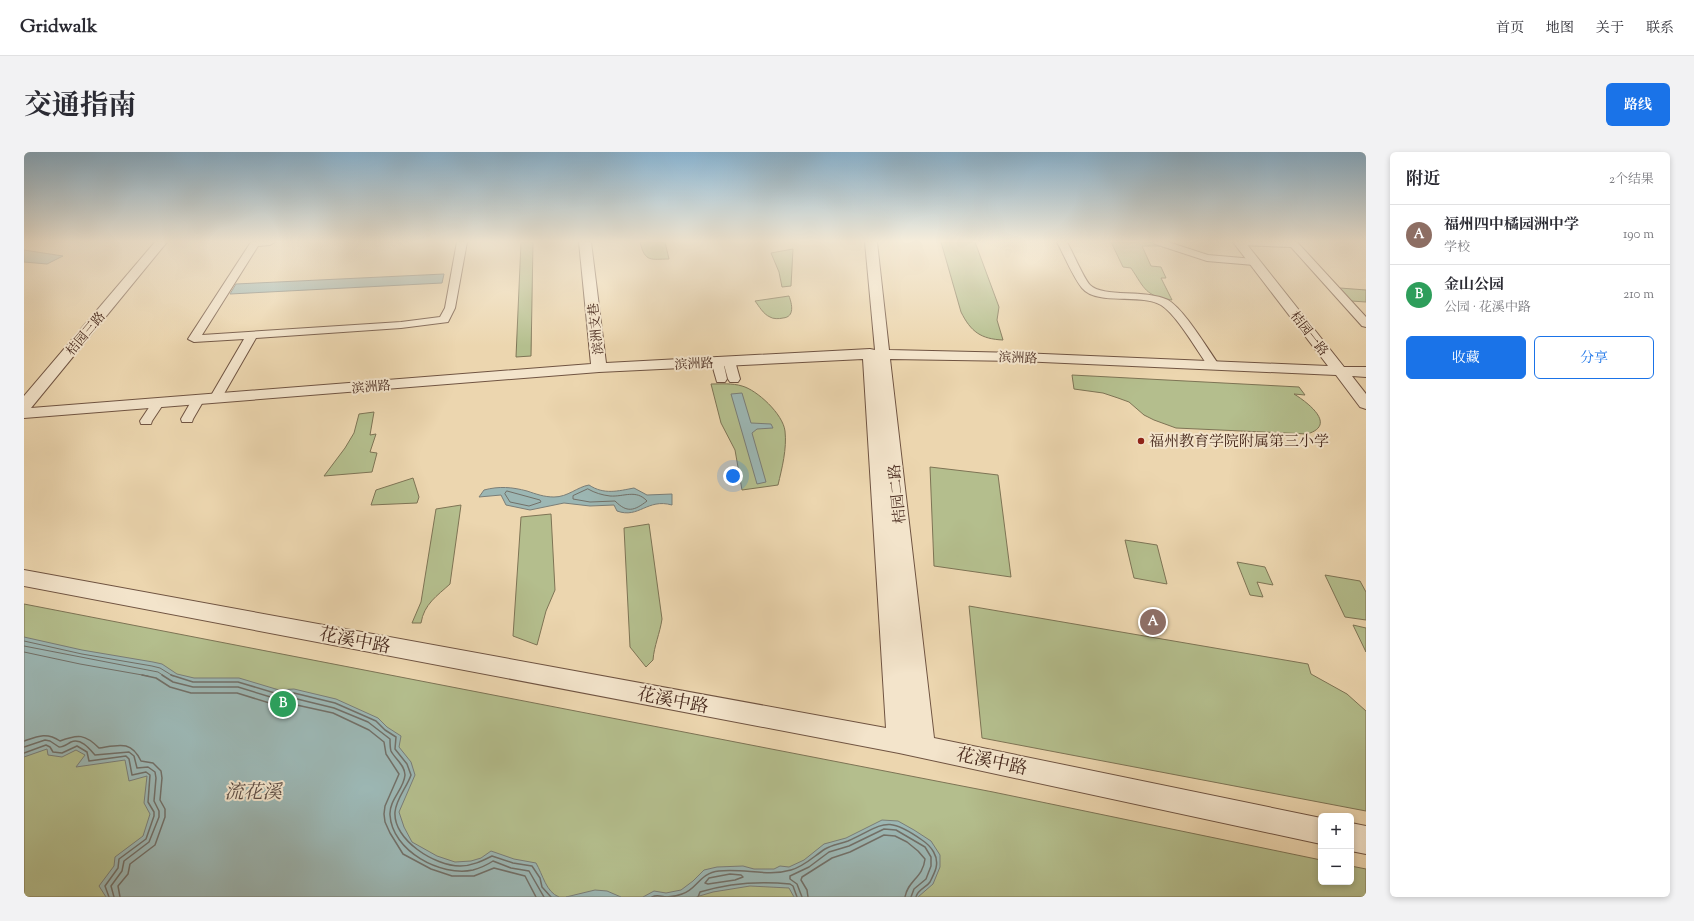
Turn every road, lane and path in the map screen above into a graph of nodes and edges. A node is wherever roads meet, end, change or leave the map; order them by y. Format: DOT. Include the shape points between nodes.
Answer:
graph roads {
  1 [pos="131,277"];
  2 [pos="234,277"];
  3 [pos="456,277"];
  4 [pos="589,277"];
  5 [pos="866,277"];
  6 [pos="873,277"];
  7 [pos="1081,277"];
  8 [pos="1266,277"];
  9 [pos="1323,277"];
  10 [pos="1366,324"];
  11 [pos="252,335"];
  12 [pos="877,354"];
  13 [pos="723,361"];
  14 [pos="1213,365"];
  15 [pos="599,368"];
  16 [pos="1340,371"];
  17 [pos="1366,372"];
  18 [pos="721,379"];
  19 [pos="734,379"];
  20 [pos="216,399"];
  21 [pos="198,400"];
  22 [pos="158,403"];
  23 [pos="1366,404"];
  24 [pos="24,406"];
  25 [pos="24,413"];
  26 [pos="186,419"];
  27 [pos="146,421"];
  28 [pos="24,578"];
  29 [pos="899,742"];
  30 [pos="923,746"];
  31 [pos="1318,830"];
  32 [pos="1354,838"];
  33 [pos="1366,840"];
  1 -- 24 [label="street, 桔园三路"];
  2 -- 11 [label="street" via="194,339"];
  3 -- 11 [label="street" via="450,308 444,320"];
  4 -- 15 [label="street, 滨洲支巷"];
  5 -- 12 [label="street, 桔园二路"];
  6 -- 12 [label="street, 桔园二路"];
  7 -- 14 [label="street" via="1089,290 1103,294 1149,296 1168,304"];
  8 -- 16 [label="street, 桔园一路"];
  9 -- 10 [label="street"];
  11 -- 20 [label="street"];
  12 -- 13 [label="street, 滨洲路"];
  12 -- 14 [label="street, 滨洲路" via="952,354"];
  12 -- 29 [label="street, 桔园二路"];
  12 -- 30 [label="street, 桔园二路"];
  13 -- 15 [label="street, 滨洲路"];
  13 -- 18 [label="street"];
  13 -- 19 [label="street"];
  14 -- 16 [label="street, 滨洲路"];
  15 -- 20 [label="street, 滨洲路"];
  16 -- 17 [label="street, 滨洲路"];
  16 -- 23 [label="street, 桔园一路"];
  20 -- 21 [label="street, 滨洲路"];
  21 -- 22 [label="street, 滨洲路"];
  21 -- 26 [label="street"];
  22 -- 25 [label="street, 滨洲路"];
  22 -- 27 [label="street"];
  28 -- 29 [label="street, 花溪中路"];
  29 -- 30 [label="street, 花溪中路"];
  30 -- 31 [label="street, 花溪中路"];
  32 -- 33 [label="street"];
}
